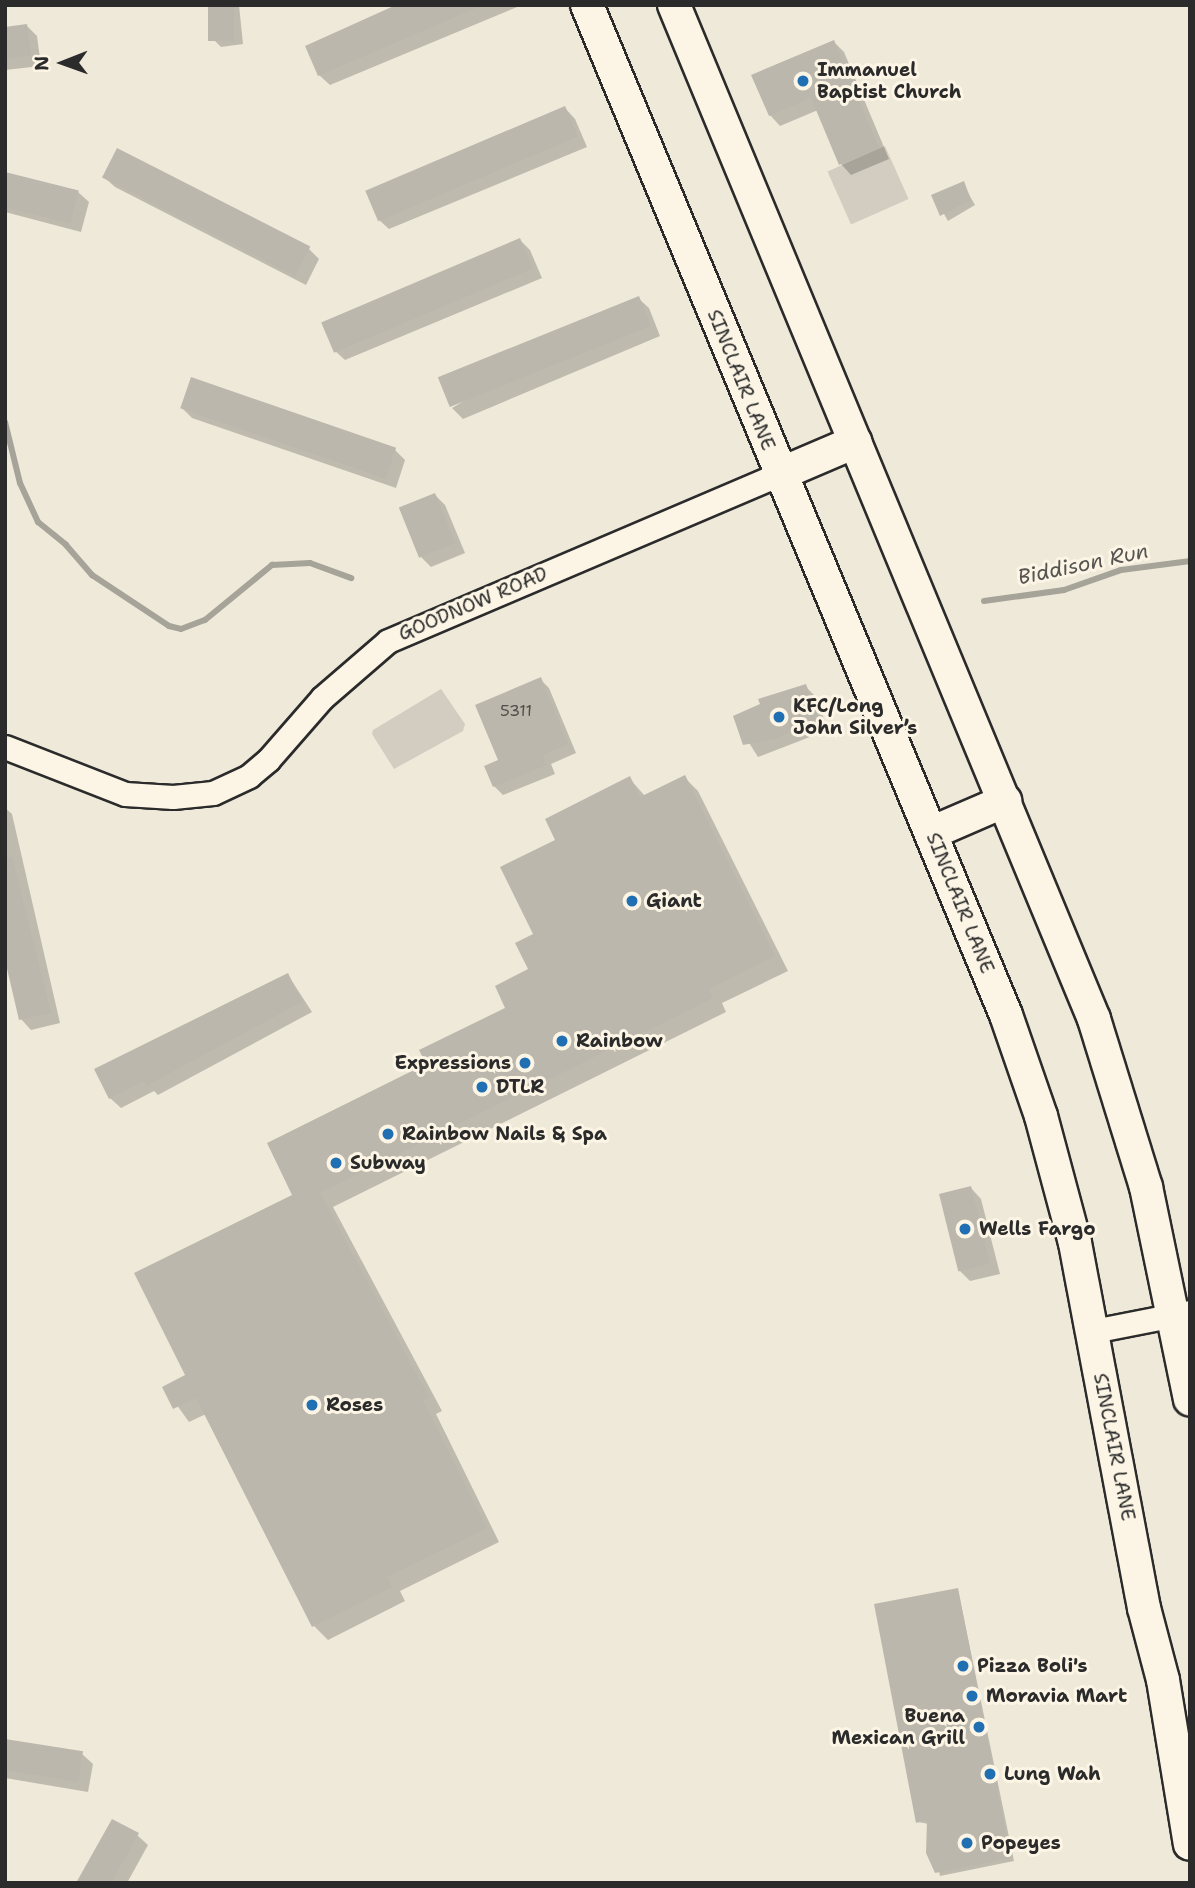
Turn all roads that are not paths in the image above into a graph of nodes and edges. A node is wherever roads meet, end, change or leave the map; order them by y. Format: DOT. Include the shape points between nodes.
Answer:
graph roads {
  1 [pos="587,5"];
  2 [pos="674,5"];
  3 [pos="855,442"];
  4 [pos="780,474"];
  5 [pos="5,747"];
  6 [pos="1005,801"];
  7 [pos="931,833"];
  8 [pos="1182,1314"];
  9 [pos="1093,1331"];
  10 [pos="1190,1400"];
  11 [pos="1190,1844"];
  1 -- 4 [label="street, SINCLAIR LANE"];
  2 -- 3 [label="street"];
  3 -- 4 [label="street"];
  3 -- 6 [label="street"];
  4 -- 5 [label="street, GOODNOW ROAD" via="388,641 322,698 268,760 249,776 213,793 173,797 125,793"];
  4 -- 7 [label="street, SINCLAIR LANE"];
  6 -- 7 [label="street"];
  6 -- 8 [label="street" via="1069,953 1114,1077"];
  7 -- 9 [label="street, SINCLAIR LANE" via="1006,1015 1041,1116"];
  8 -- 9 [label="street"];
  8 -- 10 [label="street"];
  9 -- 11 [label="street, SINCLAIR LANE" via="1144,1608 1163,1680"];
}
